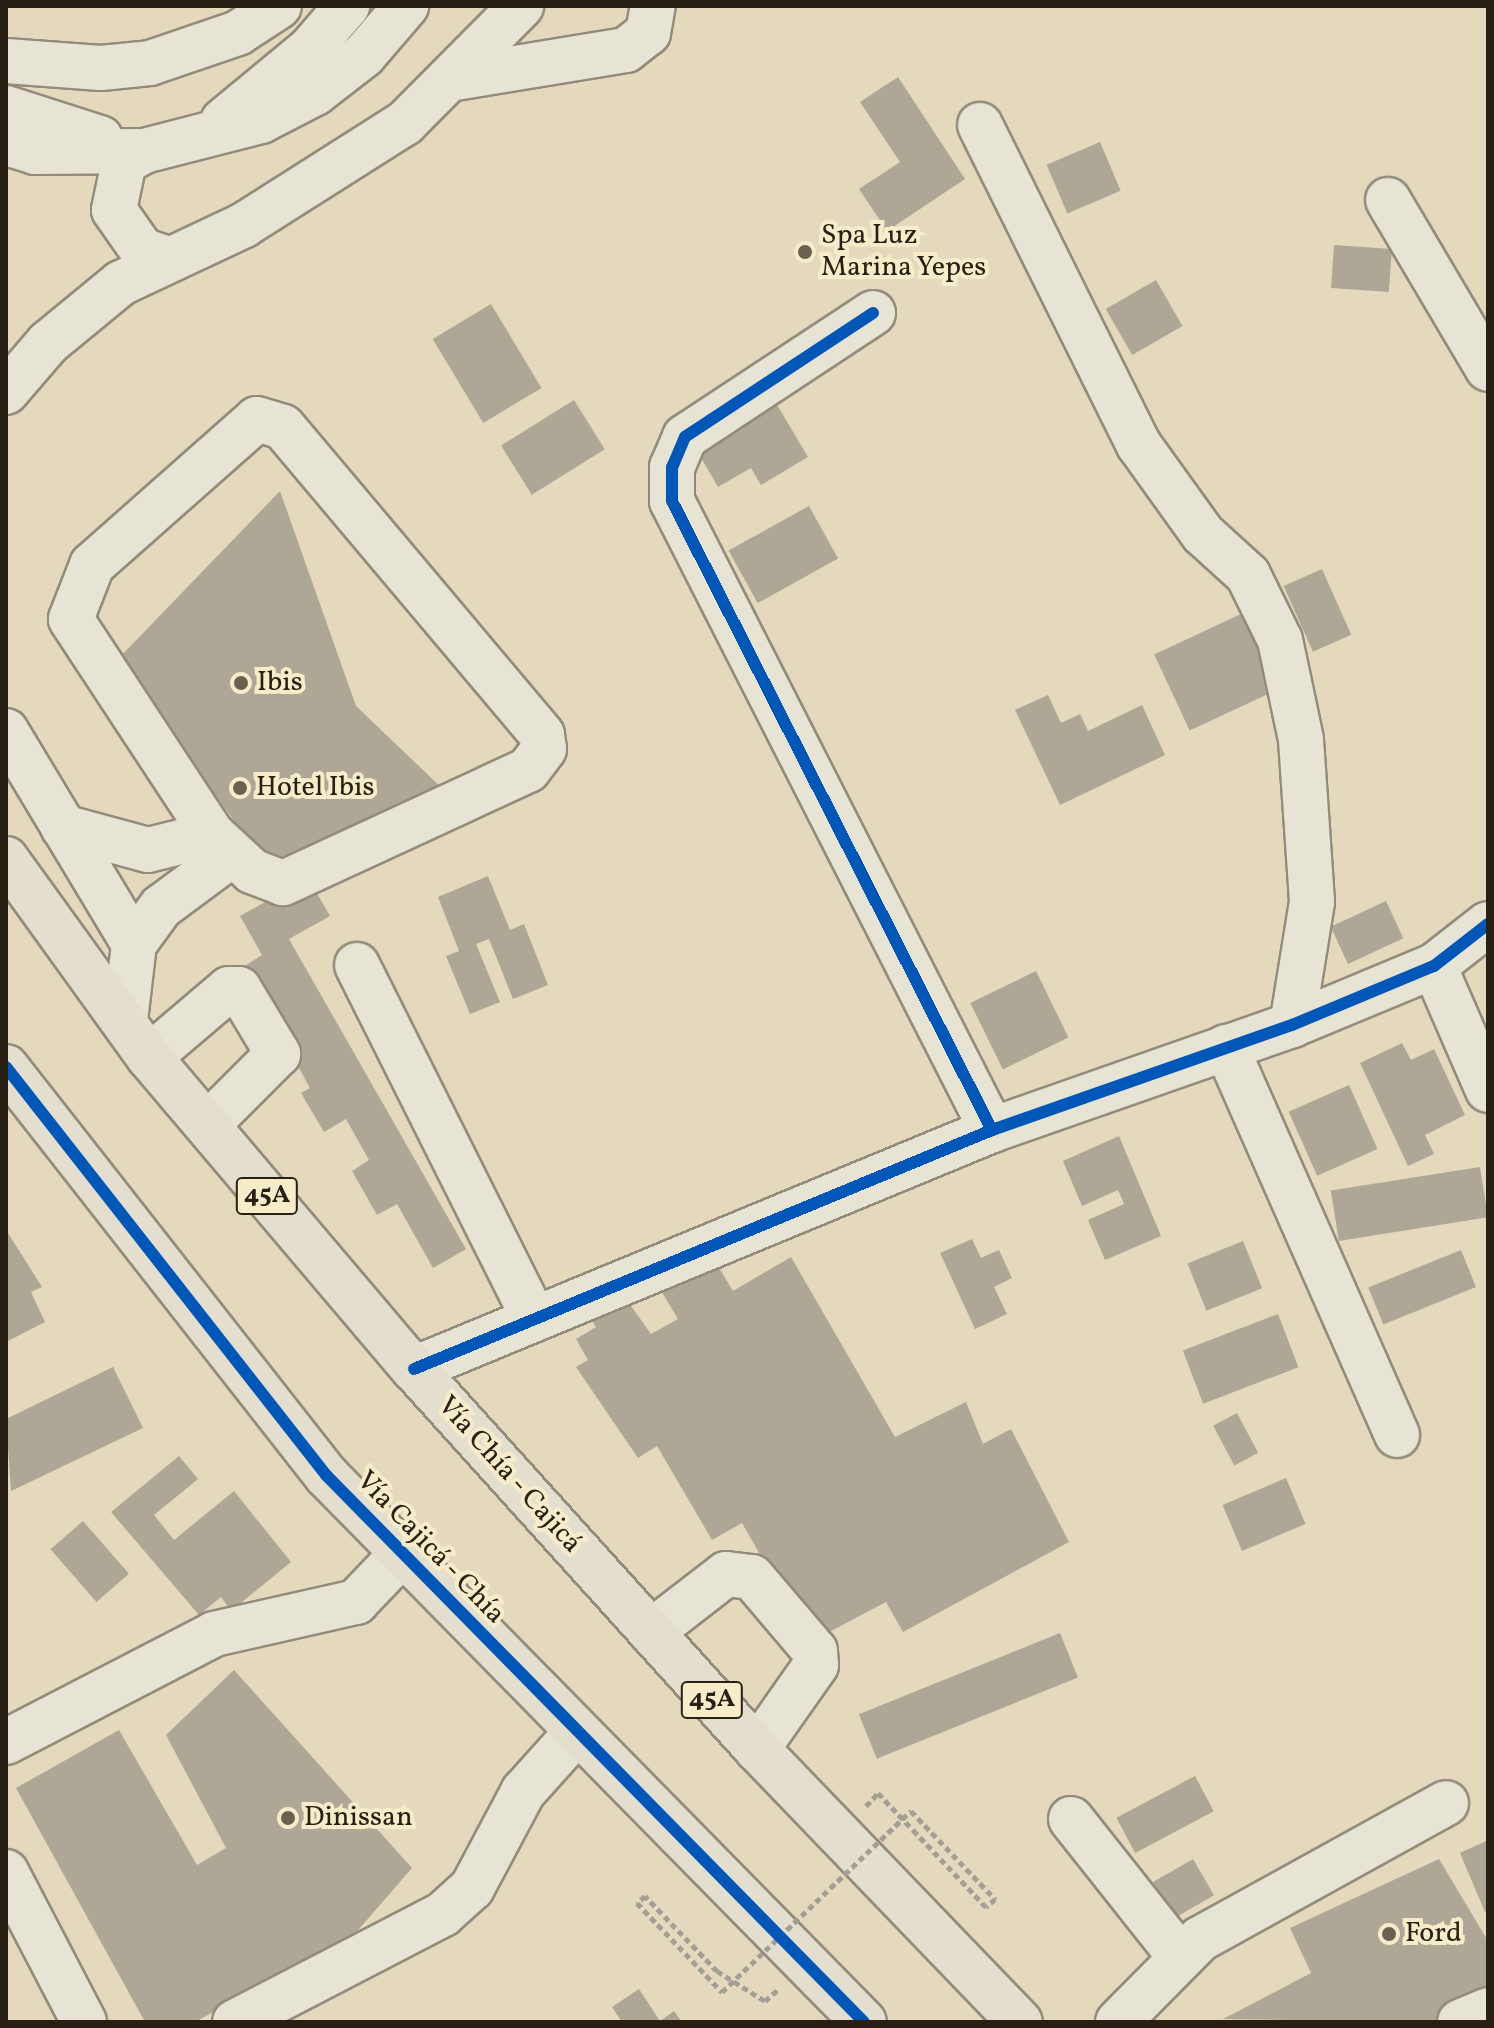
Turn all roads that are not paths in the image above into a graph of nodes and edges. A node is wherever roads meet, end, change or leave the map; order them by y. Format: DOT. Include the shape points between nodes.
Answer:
graph roads {
  1 [pos="279,6"];
  2 [pos="347,6"];
  3 [pos="406,6"];
  4 [pos="521,6"];
  5 [pos="653,6"];
  6 [pos="6,61"];
  7 [pos="455,78"];
  8 [pos="6,108"];
  9 [pos="980,125"];
  10 [pos="201,139"];
  11 [pos="6,143"];
  12 [pos="144,151"];
  13 [pos="1388,200"];
  14 [pos="165,258"];
  15 [pos="873,313"];
  16 [pos="1488,369"];
  17 [pos="6,392"];
  18 [pos="6,731"];
  19 [pos="63,827"];
  20 [pos="221,845"];
  21 [pos="6,859"];
  22 [pos="1488,924"];
  23 [pos="134,944"];
  24 [pos="357,965"];
  25 [pos="1434,966"];
  26 [pos="125,1021"];
  27 [pos="1292,1025"];
  28 [pos="1226,1047"];
  29 [pos="149,1057"];
  30 [pos="6,1067"];
  31 [pos="1488,1090"];
  32 [pos="207,1125"];
  33 [pos="992,1130"];
  34 [pos="534,1318"];
  35 [pos="414,1369"];
  36 [pos="1397,1435"];
  37 [pos="401,1555"];
  38 [pos="651,1632"];
  39 [pos="576,1733"];
  40 [pos="6,1742"];
  41 [pos="757,1749"];
  42 [pos="1446,1803"];
  43 [pos="1071,1819"];
  44 [pos="6,1872"];
  45 [pos="1178,1954"];
  46 [pos="1488,2010"];
  47 [pos="84,2022"];
  48 [pos="235,2022"];
  49 [pos="864,2022"];
  50 [pos="1020,2022"];
  51 [pos="1118,2022"];
  52 [pos="1460,2022"];
  1 -- 6 [label="street" via="238,33 150,63 101,68"];
  2 -- 10 [label="street" via="310,49"];
  3 -- 10 [label="street" via="364,55 315,93 261,121"];
  4 -- 7 [label="street"];
  5 -- 7 [label="street" via="648,33 626,50"];
  7 -- 14 [label="street" via="335,174 244,225"];
  8 -- 12 [label="street"];
  9 -- 27 [label="street" via="1139,445 1203,534 1248,575 1280,640 1301,740 1312,902"];
  10 -- 12 [label="street"];
  11 -- 12 [label="street" via="35,152"];
  12 -- 14 [label="street" via="124,162 114,210 142,250"];
  13 -- 16 [label="street"];
  14 -- 17 [label="street" via="48,343"];
  15 -- 33 [label="street" via="685,437 672,467 672,501"];
  18 -- 19 [label="street"];
  19 -- 20 [label="street" via="148,850"];
  19 -- 23 [label="street"];
  20 -- 20 [label="street" via="71,619 92,565 257,419 283,427 542,735 544,749 528,770 283,883"];
  20 -- 23 [label="street" via="161,907"];
  21 -- 26 [label="highway, Vía Chía - Cajicá / 45A"];
  22 -- 25 [label="street"];
  23 -- 26 [label="street"];
  24 -- 34 [label="street"];
  25 -- 27 [label="street"];
  25 -- 31 [label="street"];
  26 -- 29 [label="highway, Vía Chía - Cajicá / 45A"];
  27 -- 28 [label="street"];
  28 -- 33 [label="street"];
  28 -- 36 [label="street"];
  29 -- 32 [label="highway, Vía Chía - Cajicá / 45A"];
  29 -- 32 [label="street" via="229,989 239,989 278,1054"];
  30 -- 37 [label="highway, Vía Cajicá - Chía" via="182,1299"];
  32 -- 35 [label="highway, Vía Chía - Cajicá / 45A"];
  33 -- 34 [label="street"];
  34 -- 35 [label="street"];
  35 -- 38 [label="highway, Vía Chía - Cajicá / 45A"];
  37 -- 39 [label="highway, Vía Cajicá - Chía"];
  37 -- 40 [label="street" via="356,1602 214,1634"];
  38 -- 41 [label="highway, Vía Chía - Cajicá / 45A"];
  38 -- 41 [label="street" via="726,1574 752,1577 815,1651 816,1665"];
  39 -- 48 [label="street" via="523,1792 472,1888 443,1914"];
  39 -- 49 [label="highway, Vía Cajicá - Chía"];
  41 -- 50 [label="highway, Vía Chía - Cajicá / 45A"];
  42 -- 45 [label="street"];
  43 -- 45 [label="street"];
  44 -- 47 [label="street"];
  45 -- 51 [label="street"];
  46 -- 52 [label="street"];
}
